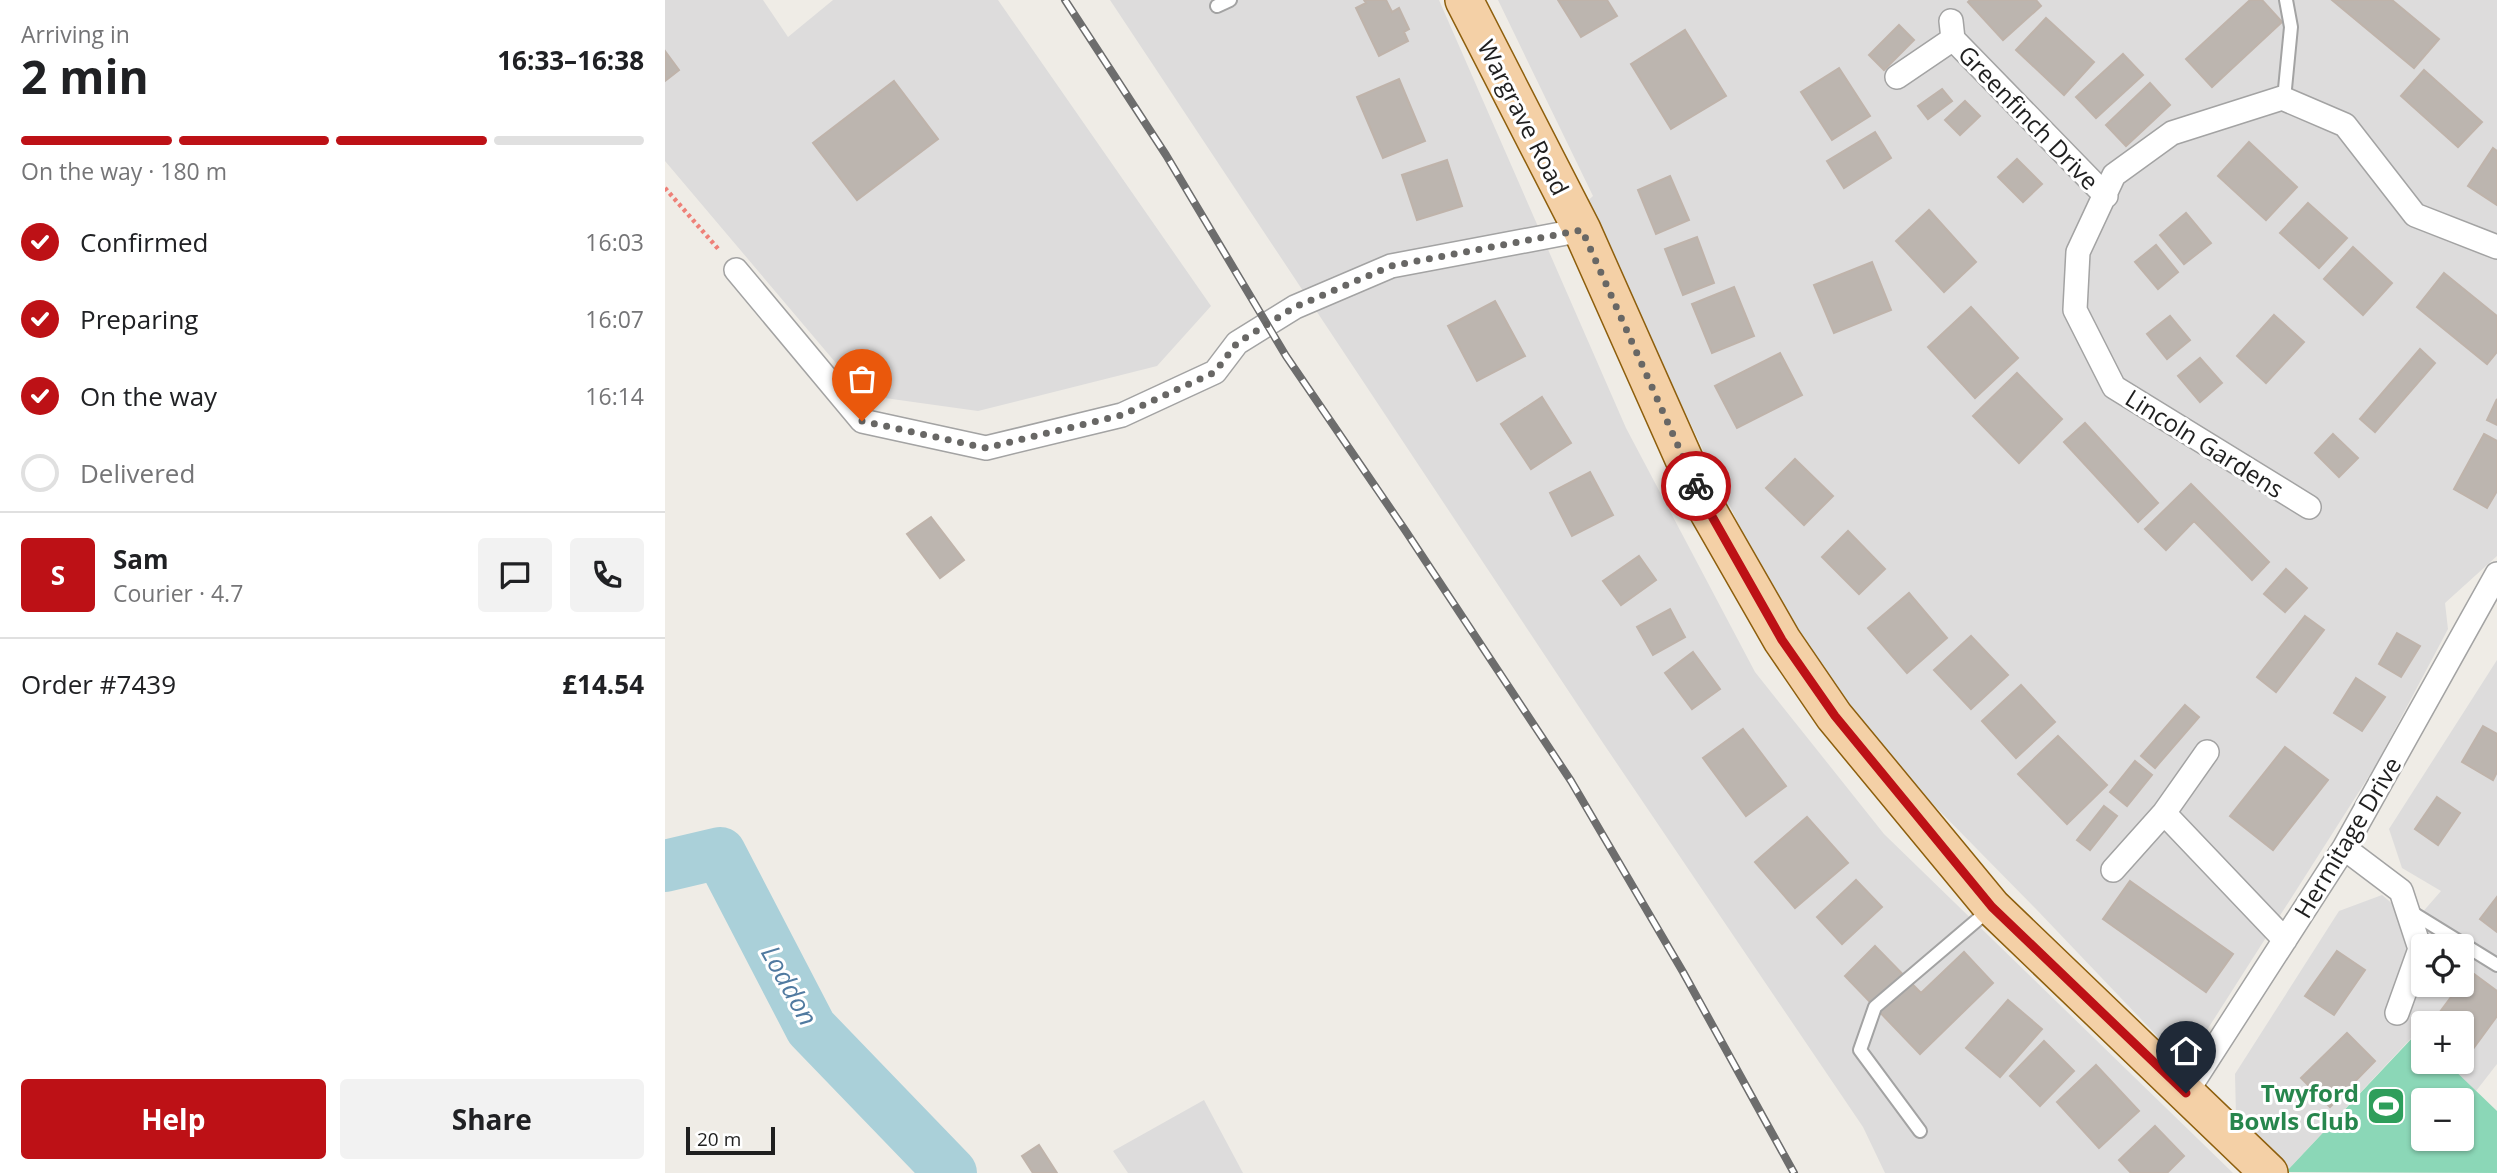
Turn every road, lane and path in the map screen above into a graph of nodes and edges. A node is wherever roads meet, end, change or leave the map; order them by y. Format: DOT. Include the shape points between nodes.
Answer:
graph roads {
  1 [pos="1230,0"];
  2 [pos="1464,0"];
  3 [pos="2285,0"];
  4 [pos="1217,6"];
  5 [pos="1897,77"];
  6 [pos="2284,99"];
  7 [pos="665,188"];
  8 [pos="2106,196"];
  9 [pos="1582,230"];
  10 [pos="2497,247"];
  11 [pos="736,270"];
  12 [pos="2309,507"];
  13 [pos="2497,574"];
  14 [pos="2207,752"];
  15 [pos="2164,813"];
  16 [pos="2344,848"];
  17 [pos="2113,870"];
  18 [pos="1992,907"];
  19 [pos="2407,909"];
  20 [pos="2285,940"];
  21 [pos="2497,965"];
  22 [pos="2397,1013"];
  23 [pos="2186,1093"];
  24 [pos="1920,1131"];
  25 [pos="2269,1173"];
  1 -- 4 [label="lane"];
  2 -- 9 [label="main road, Wargrave Road"];
  3 -- 6 [label="lane" via="2291,27"];
  5 -- 8 [label="street, Greenfinch Drive" via="1952,30"];
  6 -- 8 [label="street, Lincoln Gardens" via="2172,133 2115,175"];
  6 -- 10 [label="street" via="2345,125 2415,215"];
  7 -- 11 [label="path"];
  8 -- 12 [label="street, Lincoln Gardens" via="2078,252 2075,310 2113,387"];
  9 -- 11 [label="street" via="1391,266 1295,307 1237,343 1215,372 1122,415 986,448 862,421"];
  9 -- 18 [label="main road, Wargrave Road" via="1705,504 1782,640 1835,716"];
  13 -- 16 [label="street, Hermitage Drive"];
  14 -- 15 [label="street"];
  15 -- 17 [label="street"];
  15 -- 20 [label="street"];
  16 -- 19 [label="street" via="2401,891"];
  16 -- 20 [label="street, Hermitage Drive"];
  18 -- 23 [label="main road, Wargrave Road"];
  18 -- 24 [label="lane" via="1875,1007 1860,1050"];
  19 -- 21 [label="lane"];
  19 -- 22 [label="street" via="2420,949"];
  20 -- 23 [label="street, Hermitage Drive"];
  23 -- 25 [label="main road, Wargrave Road"];
}
